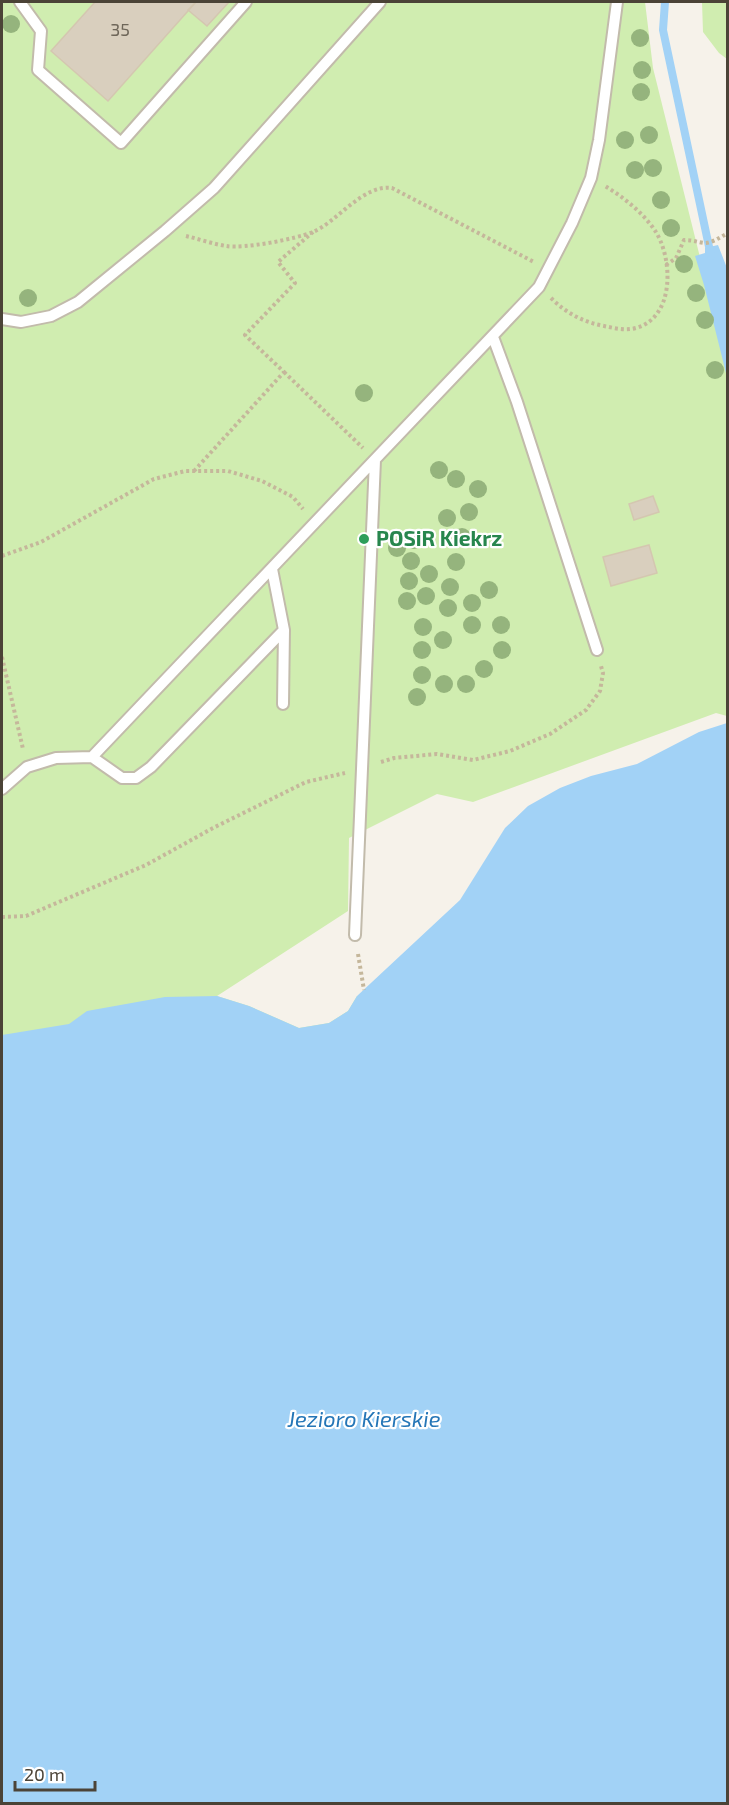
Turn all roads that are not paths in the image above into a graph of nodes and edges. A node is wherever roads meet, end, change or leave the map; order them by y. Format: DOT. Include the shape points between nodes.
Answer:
graph roads {
  1 [pos="20,2"];
  2 [pos="246,2"];
  3 [pos="380,2"];
  4 [pos="617,2"];
  5 [pos="2,319"];
  6 [pos="493,337"];
  7 [pos="375,460"];
  8 [pos="272,569"];
  9 [pos="284,630"];
  10 [pos="597,650"];
  11 [pos="284,704"];
  12 [pos="92,757"];
  13 [pos="2,789"];
  14 [pos="355,935"];
  1 -- 2 [label="lane" via="41,31 38,70 121,143"];
  3 -- 5 [label="lane" via="214,188 165,231 78,302 51,316 21,322"];
  4 -- 6 [label="lane" via="591,178 540,287"];
  6 -- 7 [label="lane"];
  6 -- 10 [label="lane"];
  7 -- 8 [label="lane"];
  7 -- 14 [label="lane"];
  8 -- 9 [label="lane"];
  8 -- 12 [label="lane"];
  9 -- 11 [label="lane"];
  9 -- 12 [label="lane" via="136,778 122,778"];
  12 -- 13 [label="lane" via="56,758 27,767"];
}
